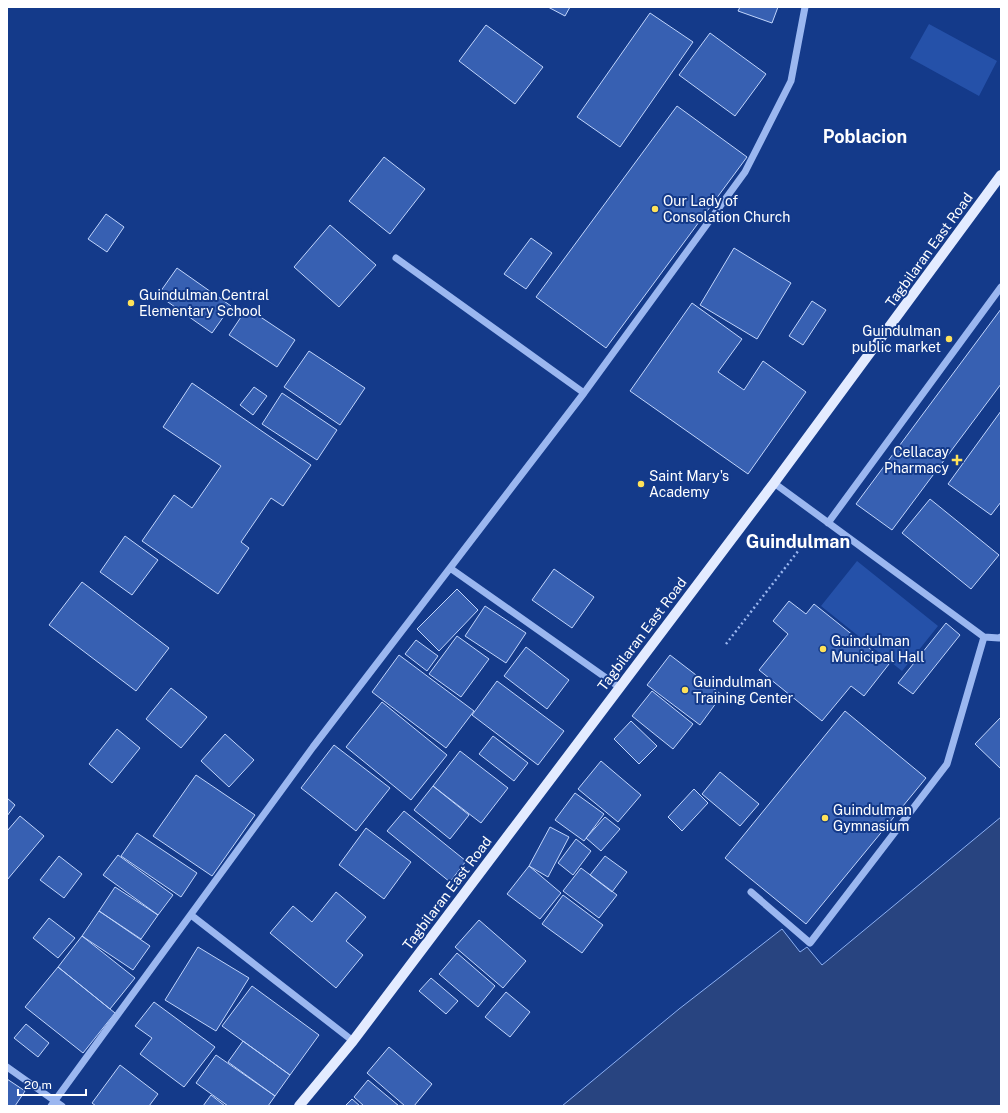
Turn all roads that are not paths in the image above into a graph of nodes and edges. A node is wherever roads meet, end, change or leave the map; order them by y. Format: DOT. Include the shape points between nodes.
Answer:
graph roads {
  1 [pos="805,7"];
  2 [pos="1001,175"];
  3 [pos="396,258"];
  4 [pos="1001,287"];
  5 [pos="584,393"];
  6 [pos="774,483"];
  7 [pos="828,523"];
  8 [pos="450,568"];
  9 [pos="984,637"];
  10 [pos="1001,637"];
  11 [pos="619,687"];
  12 [pos="751,892"];
  13 [pos="191,915"];
  14 [pos="353,1040"];
  15 [pos="7,1067"];
  16 [pos="53,1103"];
  17 [pos="62,1106"];
  18 [pos="300,1106"];
  1 -- 5 [label="street" via="791,81 745,172"];
  2 -- 6 [label="main road, Tagbilaran East Road"];
  3 -- 5 [label="street"];
  4 -- 7 [label="street"];
  5 -- 8 [label="street"];
  6 -- 7 [label="street"];
  6 -- 11 [label="main road, Tagbilaran East Road"];
  7 -- 9 [label="street"];
  8 -- 11 [label="street"];
  8 -- 13 [label="street" via="313,747"];
  9 -- 10 [label="street"];
  9 -- 12 [label="street" via="947,764 810,942"];
  11 -- 14 [label="main road, Tagbilaran East Road"];
  13 -- 14 [label="street"];
  13 -- 16 [label="street"];
  14 -- 18 [label="main road, Tagbilaran East Road"];
  15 -- 16 [label="street"];
  16 -- 17 [label="street"];
}
